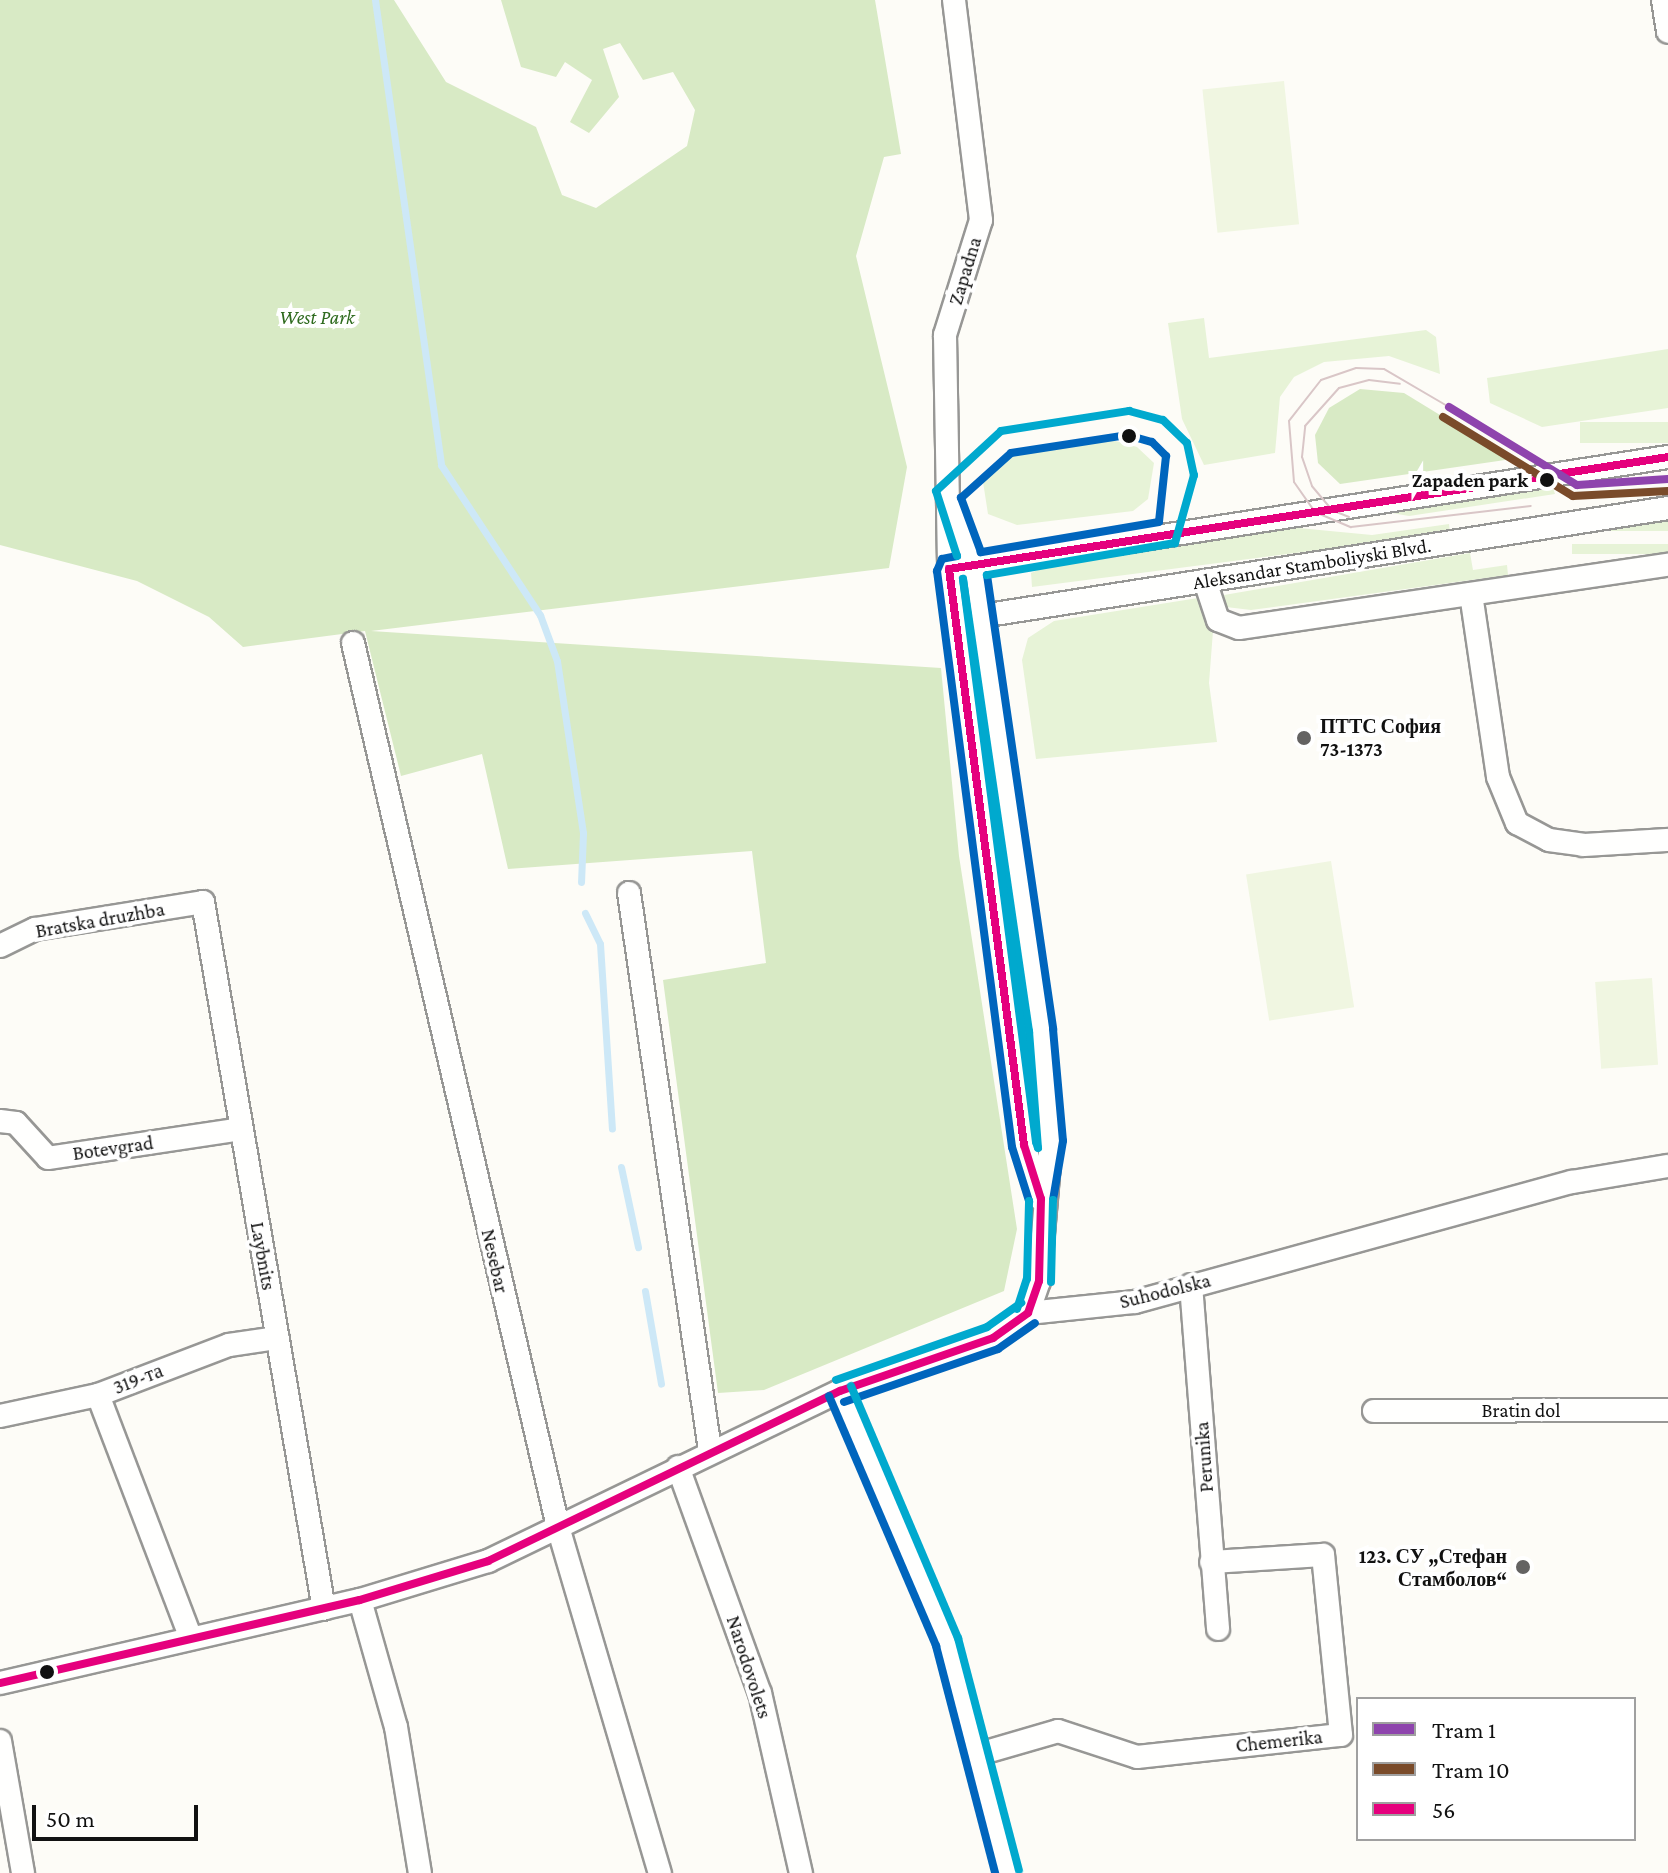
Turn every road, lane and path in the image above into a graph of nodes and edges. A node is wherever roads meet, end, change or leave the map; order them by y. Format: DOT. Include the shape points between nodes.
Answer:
graph roads {
  1 [pos="954,0"];
  2 [pos="1663,0"];
  3 [pos="1668,32"];
  4 [pos="1668,457"];
  5 [pos="947,495"];
  6 [pos="1668,508"];
  7 [pos="973,565"];
  8 [pos="1668,565"];
  9 [pos="949,569"];
  10 [pos="1205,581"];
  11 [pos="1471,594"];
  12 [pos="980,616"];
  13 [pos="956,620"];
  14 [pos="353,643"];
  15 [pos="1668,840"];
  16 [pos="629,893"];
  17 [pos="203,902"];
  18 [pos="0,946"];
  19 [pos="0,1121"];
  20 [pos="241,1129"];
  21 [pos="1668,1166"];
  22 [pos="1041,1199"];
  23 [pos="1191,1285"];
  24 [pos="1028,1313"];
  25 [pos="277,1338"];
  26 [pos="840,1391"];
  27 [pos="98,1395"];
  28 [pos="1668,1410"];
  29 [pos="1374,1411"];
  30 [pos="0,1416"];
  31 [pos="710,1450"];
  32 [pos="678,1467"];
  33 [pos="558,1527"];
  34 [pos="1211,1562"];
  35 [pos="360,1600"];
  36 [pos="324,1609"];
  37 [pos="1218,1629"];
  38 [pos="191,1638"];
  39 [pos="0,1683"];
  40 [pos="0,1741"];
  41 [pos="979,1754"];
  42 [pos="23,1873"];
  43 [pos="420,1873"];
  44 [pos="660,1873"];
  45 [pos="801,1873"];
  46 [pos="1007,1873"];
  1 -- 5 [label="street, Zapadna" via="981,220 945,335"];
  2 -- 3 [label="street"];
  4 -- 7 [label="street"];
  5 -- 7 [label="street, Zapadna"];
  5 -- 9 [label="street, Zapadna"];
  6 -- 10 [label="street, Aleksandar Stamboliyski Blvd."];
  7 -- 9 [label="street"];
  7 -- 12 [label="street, Zapadna"];
  8 -- 11 [label="street"];
  9 -- 13 [label="street, Zapadna"];
  10 -- 11 [label="street" via="1218,620 1239,628"];
  10 -- 12 [label="street, Aleksandar Stamboliyski Blvd."];
  11 -- 15 [label="street" via="1498,777 1517,823 1583,845"];
  12 -- 13 [label="street, Aleksandar Stamboliyski Blvd."];
  12 -- 22 [label="street, Zapadna" via="1041,1030 1051,1141"];
  13 -- 22 [label="street, Zapadna" via="1024,1145"];
  14 -- 33 [label="street, Nesebar"];
  16 -- 31 [label="street"];
  17 -- 18 [label="street, Bratska druzhba" via="35,929"];
  17 -- 20 [label="street, Laybnits"];
  19 -- 20 [label="street, Botevgrad" via="16,1123 48,1158"];
  20 -- 25 [label="street, Laybnits"];
  21 -- 23 [label="street, Suhodolska" via="1572,1182"];
  22 -- 24 [label="street, Zapadna" via="1039,1281"];
  23 -- 24 [label="street, Suhodolska" via="1135,1302"];
  23 -- 34 [label="street, Perunika"];
  24 -- 26 [label="street, Suhodolska" via="993,1338"];
  25 -- 27 [label="street, 319-та" via="229,1345"];
  25 -- 36 [label="street, Laybnits"];
  26 -- 31 [label="street, Suhodolska"];
  26 -- 41 [label="street" via="947,1642"];
  27 -- 30 [label="street, 319-та"];
  27 -- 38 [label="street"];
  28 -- 29 [label="street, Bratin dol"];
  31 -- 32 [label="street, Suhodolska"];
  32 -- 33 [label="street, Suhodolska"];
  32 -- 45 [label="street, Narodovolets" via="760,1693"];
  33 -- 35 [label="street, Suhodolska" via="488,1561"];
  33 -- 44 [label="street, Nesebar"];
  34 -- 37 [label="street, Perunika"];
  34 -- 41 [label="street, Chemerika" via="1323,1555 1341,1735 1137,1757 1058,1731"];
  35 -- 36 [label="street, Suhodolska"];
  35 -- 43 [label="street" via="396,1727"];
  36 -- 38 [label="street, Suhodolska"];
  38 -- 39 [label="street, Suhodolska"];
  40 -- 42 [label="street"];
  41 -- 46 [label="street"];
}
